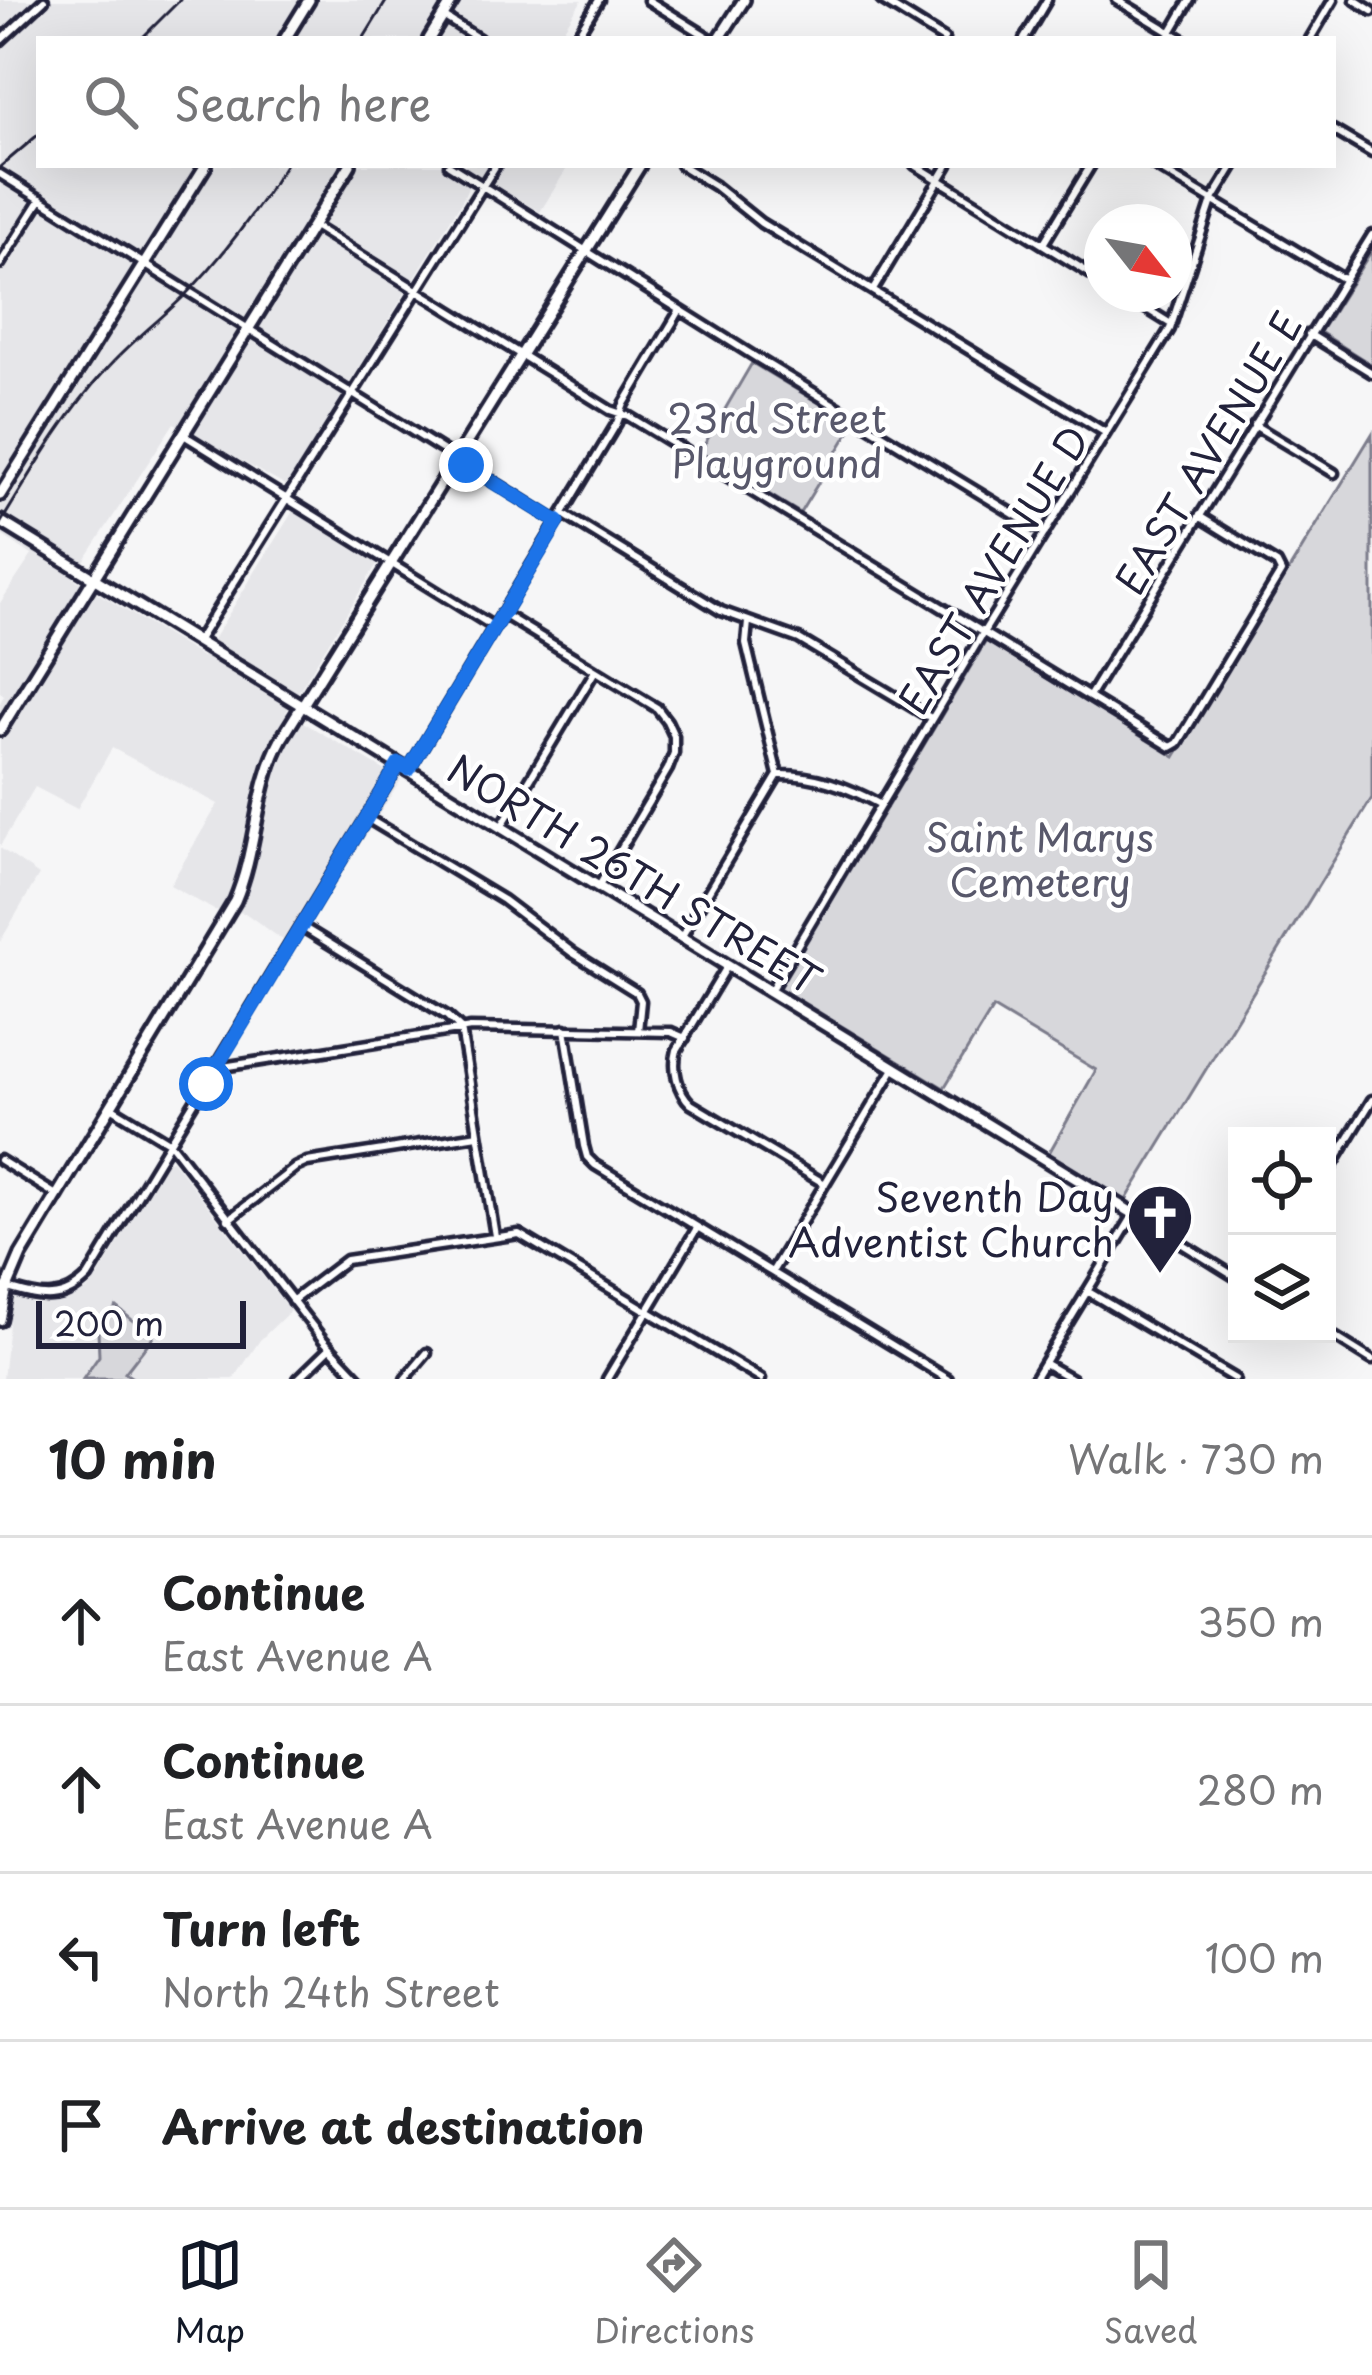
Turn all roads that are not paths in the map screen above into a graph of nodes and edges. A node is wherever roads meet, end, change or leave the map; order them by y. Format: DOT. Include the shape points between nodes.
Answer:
graph roads {
  1 [pos="44,0"];
  2 [pos="309,0"];
  3 [pos="453,0"];
  4 [pos="599,0"];
  5 [pos="648,0"];
  6 [pos="744,0"];
  7 [pos="881,0"];
  8 [pos="1047,0"];
  9 [pos="1117,0"];
  10 [pos="1190,0"];
  11 [pos="1333,0"];
  12 [pos="1354,0"];
  13 [pos="1372,10"];
  14 [pos="443,16"];
  15 [pos="287,36"];
  16 [pos="431,36"];
  17 [pos="474,36"];
  18 [pos="577,36"];
  19 [pos="710,36"];
  20 [pos="717,36"];
  21 [pos="939,36"];
  22 [pos="1026,36"];
  23 [pos="1169,36"];
  24 [pos="1312,36"];
  25 [pos="0,41"];
  26 [pos="1336,132"];
  27 [pos="1372,153"];
  28 [pos="204,168"];
  29 [pos="348,168"];
  30 [pos="454,168"];
  31 [pos="494,168"];
  32 [pos="638,168"];
  33 [pos="687,168"];
  34 [pos="920,168"];
  35 [pos="946,168"];
  36 [pos="1089,168"];
  37 [pos="1158,168"];
  38 [pos="1232,168"];
  39 [pos="0,174"];
  40 [pos="939,180"];
  41 [pos="483,186"];
  42 [pos="41,200"];
  43 [pos="1212,201"];
  44 [pos="312,225"];
  45 [pos="1372,236"];
  46 [pos="1043,244"];
  47 [pos="587,250"];
  48 [pos="0,264"];
  49 [pos="144,264"];
  50 [pos="1084,270"];
  51 [pos="1345,280"];
  52 [pos="417,290"];
  53 [pos="872,291"];
  54 [pos="680,310"];
  55 [pos="1152,312"];
  56 [pos="1172,324"];
  57 [pos="248,328"];
  58 [pos="1309,334"];
  59 [pos="521,355"];
  60 [pos="1372,373"];
  61 [pos="352,394"];
  62 [pos="621,412"];
  63 [pos="1254,425"];
  64 [pos="182,434"];
  65 [pos="1106,434"];
  66 [pos="456,459"];
  67 [pos="1334,473"];
  68 [pos="0,494"];
  69 [pos="287,498"];
  70 [pos="1199,516"];
  71 [pos="560,518"];
  72 [pos="0,520"];
  73 [pos="1045,533"];
  74 [pos="391,563"];
  75 [pos="93,577"];
  76 [pos="502,614"];
  77 [pos="748,622"];
  78 [pos="494,628"];
  79 [pos="983,633"];
  80 [pos="197,640"];
  81 [pos="595,670"];
  82 [pos="1088,697"];
  83 [pos="302,704"];
  84 [pos="932,719"];
  85 [pos="0,730"];
  86 [pos="404,766"];
  87 [pos="778,775"];
  88 [pos="881,805"];
  89 [pos="367,818"];
  90 [pos="501,826"];
  91 [pos="599,886"];
  92 [pos="301,926"];
  93 [pos="681,937"];
  94 [pos="728,965"];
  95 [pos="770,991"];
  96 [pos="461,1029"];
  97 [pos="565,1029"];
  98 [pos="638,1031"];
  99 [pos="685,1038"];
  100 [pos="895,1067"];
  101 [pos="216,1068"];
  102 [pos="1372,1100"];
  103 [pos="111,1107"];
  104 [pos="478,1135"];
  105 [pos="170,1143"];
  106 [pos="1336,1159"];
  107 [pos="0,1160"];
  108 [pos="825,1184"];
  109 [pos="58,1196"];
  110 [pos="1134,1214"];
  111 [pos="228,1220"];
  112 [pos="698,1228"];
  113 [pos="495,1236"];
  114 [pos="1228,1271"];
  115 [pos="772,1272"];
  116 [pos="4,1287"];
  117 [pos="1087,1291"];
  118 [pos="292,1300"];
  119 [pos="647,1310"];
  120 [pos="0,1320"];
  121 [pos="1336,1338"];
  122 [pos="330,1348"];
  123 [pos="427,1353"];
  124 [pos="1372,1360"];
  125 [pos="1044,1363"];
  126 [pos="298,1379"];
  127 [pos="360,1379"];
  128 [pos="405,1379"];
  129 [pos="607,1379"];
  130 [pos="761,1379"];
  131 [pos="949,1379"];
  132 [pos="1034,1379"];
  133 [pos="1072,1379"];
  134 [pos="1235,1379"];
  1 -- 25 [label="street"];
  2 -- 15 [label="street"];
  3 -- 14 [label="street"];
  4 -- 18 [label="street"];
  5 -- 19 [label="street"];
  6 -- 20 [label="street"];
  7 -- 21 [label="street"];
  8 -- 22 [label="street"];
  9 -- 23 [label="street"];
  10 -- 23 [label="street"];
  11 -- 24 [label="street"];
  12 -- 13 [label="street"];
  14 -- 16 [label="street"];
  14 -- 17 [label="street"];
  26 -- 27 [label="street"];
  28 -- 49 [label="street"];
  29 -- 44 [label="street"];
  30 -- 41 [label="street"];
  31 -- 41 [label="street"];
  32 -- 47 [label="street"];
  33 -- 53 [label="street"];
  34 -- 40 [label="street"];
  35 -- 40 [label="street"];
  36 -- 46 [label="street"];
  37 -- 43 [label="street"];
  38 -- 43 [label="street, EAST AVENUE D"];
  39 -- 42 [label="street"];
  40 -- 46 [label="street"];
  40 -- 53 [label="street"];
  41 -- 47 [label="street"];
  41 -- 52 [label="street"];
  42 -- 48 [label="street"];
  42 -- 49 [label="street"];
  43 -- 51 [label="street"];
  43 -- 56 [label="street, EAST AVENUE D"];
  44 -- 52 [label="street"];
  44 -- 57 [label="street"];
  45 -- 51 [label="street, EAST AVENUE E"];
  46 -- 50 [label="street"];
  47 -- 54 [label="street"];
  47 -- 59 [label="street"];
  49 -- 57 [label="street"];
  49 -- 68 [label="street"];
  51 -- 58 [label="street, EAST AVENUE E"];
  52 -- 59 [label="street"];
  52 -- 61 [label="street"];
  53 -- 65 [label="street"];
  54 -- 62 [label="street"];
  54 -- 73 [label="street"];
  55 -- 56 [label="street"];
  56 -- 65 [label="street, EAST AVENUE D"];
  57 -- 61 [label="street"];
  57 -- 64 [label="street"];
  58 -- 60 [label="street"];
  58 -- 63 [label="street, EAST AVENUE E"];
  59 -- 62 [label="street"];
  59 -- 66 [label="street"];
  61 -- 66 [label="street"];
  61 -- 69 [label="street"];
  62 -- 71 [label="street"];
  62 -- 79 [label="street"];
  63 -- 67 [label="street"];
  63 -- 70 [label="street, EAST AVENUE E"];
  64 -- 69 [label="street"];
  64 -- 75 [label="street"];
  65 -- 73 [label="street, EAST AVENUE D"];
  66 -- 71 [label="street"];
  66 -- 74 [label="street"];
  69 -- 74 [label="street"];
  69 -- 80 [label="street"];
  70 -- 82 [label="street, EAST AVENUE E"];
  70 -- 82 [label="street" via="1281,569 1174,748"];
  71 -- 76 [label="street"];
  71 -- 77 [label="street"];
  72 -- 75 [label="street, NORTH 26TH STREET"];
  73 -- 79 [label="street, EAST AVENUE D"];
  74 -- 78 [label="street"];
  74 -- 83 [label="street"];
  75 -- 80 [label="street, NORTH 26TH STREET"];
  75 -- 85 [label="street"];
  76 -- 78 [label="street"];
  76 -- 81 [label="street"];
  77 -- 84 [label="street" via="806,643"];
  77 -- 87 [label="street" via="746,643"];
  78 -- 86 [label="street"];
  79 -- 82 [label="street"];
  79 -- 84 [label="street, EAST AVENUE D"];
  80 -- 83 [label="street, NORTH 26TH STREET"];
  81 -- 90 [label="street"];
  81 -- 91 [label="street" via="657,709 674,744 672,761"];
  83 -- 86 [label="street, NORTH 26TH STREET"];
  83 -- 103 [label="street" via="268,767 235,901"];
  84 -- 88 [label="street, EAST AVENUE D"];
  86 -- 89 [label="street"];
  86 -- 90 [label="street, NORTH 26TH STREET"];
  87 -- 88 [label="street" via="842,785"];
  87 -- 93 [label="street"];
  88 -- 95 [label="street, EAST AVENUE D"];
  89 -- 92 [label="street"];
  89 -- 98 [label="street" via="640,995"];
  90 -- 91 [label="street, NORTH 26TH STREET"];
  91 -- 93 [label="street, NORTH 26TH STREET"];
  92 -- 96 [label="street"];
  92 -- 101 [label="street"];
  93 -- 94 [label="street, NORTH 26TH STREET"];
  94 -- 95 [label="street, NORTH 26TH STREET"];
  94 -- 99 [label="street"];
  95 -- 100 [label="street, NORTH 26TH STREET"];
  96 -- 97 [label="street"];
  96 -- 101 [label="street"];
  96 -- 104 [label="street"];
  97 -- 98 [label="street"];
  97 -- 112 [label="street" via="590,1161"];
  98 -- 99 [label="street"];
  99 -- 108 [label="street" via="675,1062 691,1104"];
  100 -- 108 [label="street"];
  100 -- 110 [label="street, NORTH 26TH STREET"];
  101 -- 105 [label="street"];
  102 -- 106 [label="street"];
  103 -- 105 [label="street"];
  103 -- 109 [label="street"];
  104 -- 111 [label="street" via="307,1162"];
  104 -- 113 [label="street"];
  105 -- 111 [label="street"];
  105 -- 116 [label="street" via="82,1284 47,1297"];
  107 -- 109 [label="street"];
  108 -- 115 [label="street"];
  109 -- 116 [label="street"];
  110 -- 114 [label="street, NORTH 26TH STREET"];
  110 -- 117 [label="street"];
  111 -- 118 [label="street"];
  112 -- 115 [label="street"];
  112 -- 119 [label="street"];
  113 -- 118 [label="street" via="346,1260"];
  113 -- 119 [label="street" via="525,1237"];
  115 -- 131 [label="street"];
  116 -- 120 [label="street"];
  117 -- 125 [label="street"];
  117 -- 134 [label="street"];
  118 -- 122 [label="street"];
  119 -- 129 [label="street"];
  119 -- 130 [label="street"];
  121 -- 124 [label="street"];
  122 -- 126 [label="street"];
  122 -- 127 [label="street"];
  123 -- 128 [label="street"];
  125 -- 132 [label="street"];
  125 -- 133 [label="street"];
}
